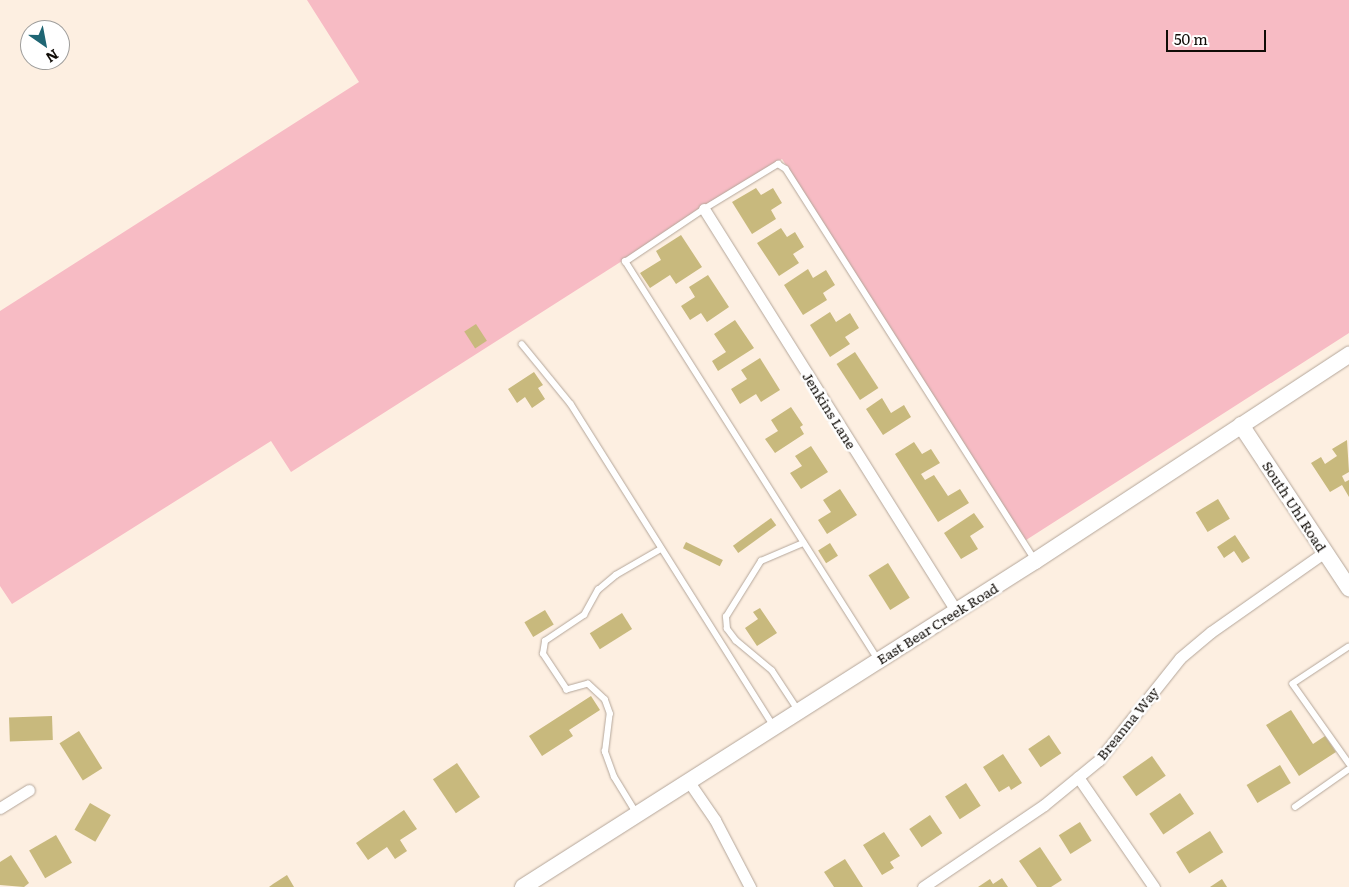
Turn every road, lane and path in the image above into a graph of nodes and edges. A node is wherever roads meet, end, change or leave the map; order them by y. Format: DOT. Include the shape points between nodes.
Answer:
graph roads {
  1 [pos="704,210"];
  2 [pos="522,344"];
  3 [pos="1349,355"];
  4 [pos="1242,425"];
  5 [pos="803,543"];
  6 [pos="661,549"];
  7 [pos="1325,552"];
  8 [pos="1035,561"];
  9 [pos="1349,588"];
  10 [pos="956,611"];
  11 [pos="1349,647"];
  12 [pos="878,660"];
  13 [pos="798,711"];
  14 [pos="774,726"];
  15 [pos="1349,763"];
  16 [pos="1349,769"];
  17 [pos="1078,777"];
  18 [pos="689,782"];
  19 [pos="29,790"];
  20 [pos="1295,807"];
  21 [pos="0,808"];
  22 [pos="638,814"];
  23 [pos="524,887"];
  24 [pos="750,887"];
  25 [pos="923,887"];
  26 [pos="1154,887"];
  1 -- 5 [label="lane" via="625,262"];
  1 -- 8 [label="lane" via="778,164 786,169"];
  1 -- 10 [label="street, Jenkins Lane"];
  2 -- 6 [label="lane" via="571,404"];
  3 -- 4 [label="main road, East Bear Creek Road"];
  4 -- 7 [label="main road, South Uhl Road"];
  4 -- 8 [label="main road, East Bear Creek Road"];
  5 -- 12 [label="lane"];
  5 -- 13 [label="lane" via="761,561 726,617 727,629 736,641 772,671"];
  6 -- 14 [label="lane"];
  6 -- 22 [label="lane" via="616,575 598,590 584,615 545,641 543,654 567,690 588,684 605,700 610,714 606,752 614,777"];
  7 -- 9 [label="main road, South Uhl Road"];
  7 -- 17 [label="street, Breanna Way" via="1211,632 1180,658 1099,760"];
  8 -- 10 [label="main road, East Bear Creek Road"];
  10 -- 12 [label="main road, East Bear Creek Road"];
  11 -- 15 [label="lane" via="1293,684"];
  12 -- 13 [label="main road, East Bear Creek Road"];
  13 -- 14 [label="main road, East Bear Creek Road"];
  14 -- 18 [label="main road, East Bear Creek Road"];
  16 -- 20 [label="lane"];
  17 -- 25 [label="street, Breanna Way" via="1044,805"];
  17 -- 26 [label="street"];
  18 -- 22 [label="main road, East Bear Creek Road"];
  18 -- 24 [label="street" via="715,820"];
  19 -- 21 [label="street"];
  22 -- 23 [label="main road, East Bear Creek Road"];
}
